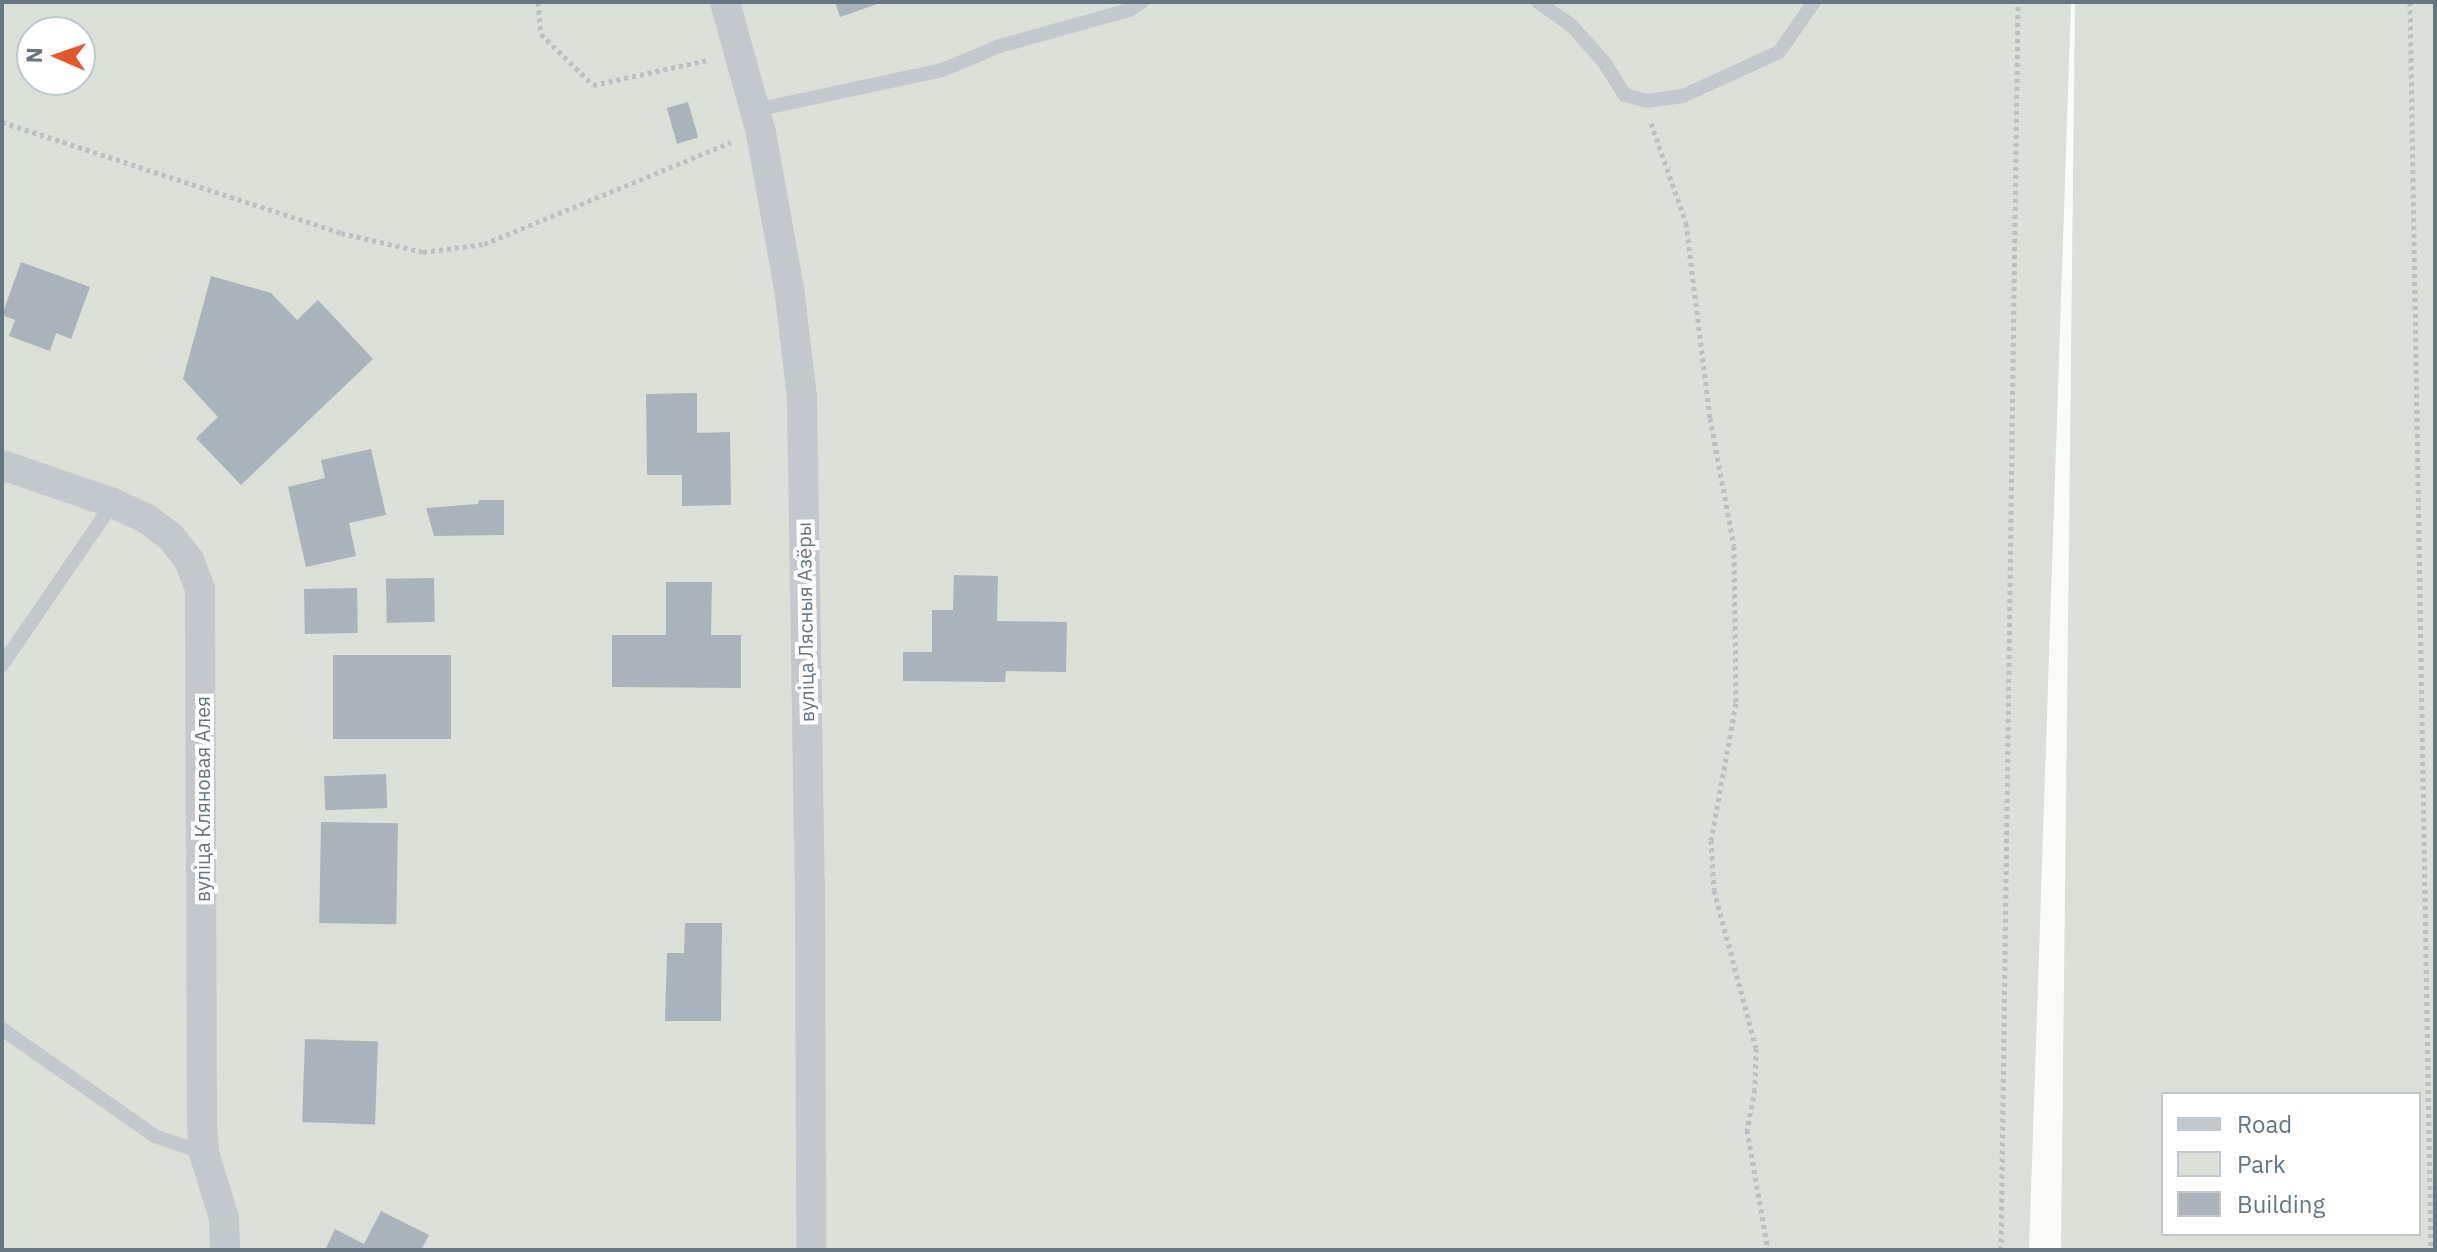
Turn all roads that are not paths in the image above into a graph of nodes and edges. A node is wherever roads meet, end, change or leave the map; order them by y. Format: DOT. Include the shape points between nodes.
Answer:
graph roads {
  1 [pos="725,2"];
  2 [pos="1142,2"];
  3 [pos="1538,2"];
  4 [pos="1814,2"];
  5 [pos="758,121"];
  6 [pos="2,465"];
  7 [pos="113,503"];
  8 [pos="2,665"];
  9 [pos="2,1029"];
  10 [pos="204,1153"];
  11 [pos="225,1250"];
  12 [pos="811,1250"];
  1 -- 5 [label="street, вуліца Лясныя Азёры"];
  2 -- 5 [label="lane" via="1000,46 942,70"];
  3 -- 4 [label="lane" via="1571,25 1625,95 1647,101 1683,96 1779,52"];
  5 -- 12 [label="street, вуліца Лясныя Азёры" via="789,288 802,397"];
  6 -- 7 [label="street, вуліца Кляновая Алея"];
  7 -- 8 [label="lane"];
  7 -- 10 [label="street, вуліца Кляновая Алея" via="171,537 189,560 200,589"];
  9 -- 10 [label="lane" via="155,1136"];
  10 -- 11 [label="street, вуліца Кляновая Алея" via="224,1218"];
}
